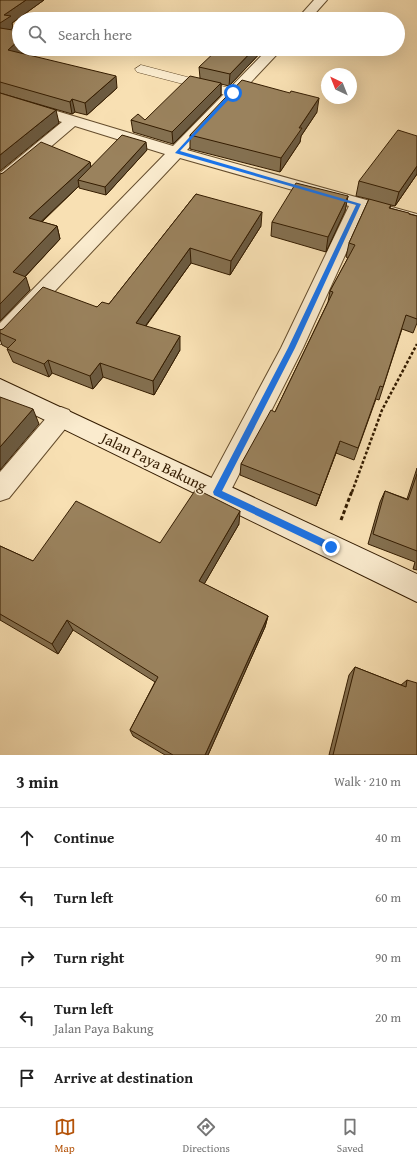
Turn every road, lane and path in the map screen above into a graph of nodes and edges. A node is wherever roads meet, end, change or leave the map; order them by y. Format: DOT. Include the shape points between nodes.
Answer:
graph roads {
  1 [pos="321,0"];
  2 [pos="310,12"];
  3 [pos="267,56"];
  4 [pos="141,69"];
  5 [pos="233,93"];
  6 [pos="0,98"];
  7 [pos="72,121"];
  8 [pos="177,152"];
  9 [pos="0,181"];
  10 [pos="359,204"];
  11 [pos="417,220"];
  12 [pos="0,336"];
  13 [pos="417,344"];
  14 [pos="0,388"];
  15 [pos="61,417"];
  16 [pos="0,490"];
  17 [pos="217,492"];
  18 [pos="331,547"];
  19 [pos="417,588"];
  1 -- 2 [label="street"];
  3 -- 5 [label="street"];
  4 -- 5 [label="lane"];
  5 -- 8 [label="street"];
  6 -- 7 [label="street"];
  7 -- 8 [label="street"];
  7 -- 9 [label="street"];
  8 -- 10 [label="street"];
  8 -- 12 [label="street"];
  10 -- 11 [label="street"];
  10 -- 17 [label="street" via="292,348"];
  13 -- 18 [label="path" via="382,410"];
  14 -- 15 [label="street, Jalan Paya Bakung"];
  15 -- 16 [label="street"];
  15 -- 17 [label="street, Jalan Paya Bakung"];
  17 -- 18 [label="street, Jalan Paya Bakung"];
  18 -- 19 [label="street, Jalan Paya Bakung"];
}
